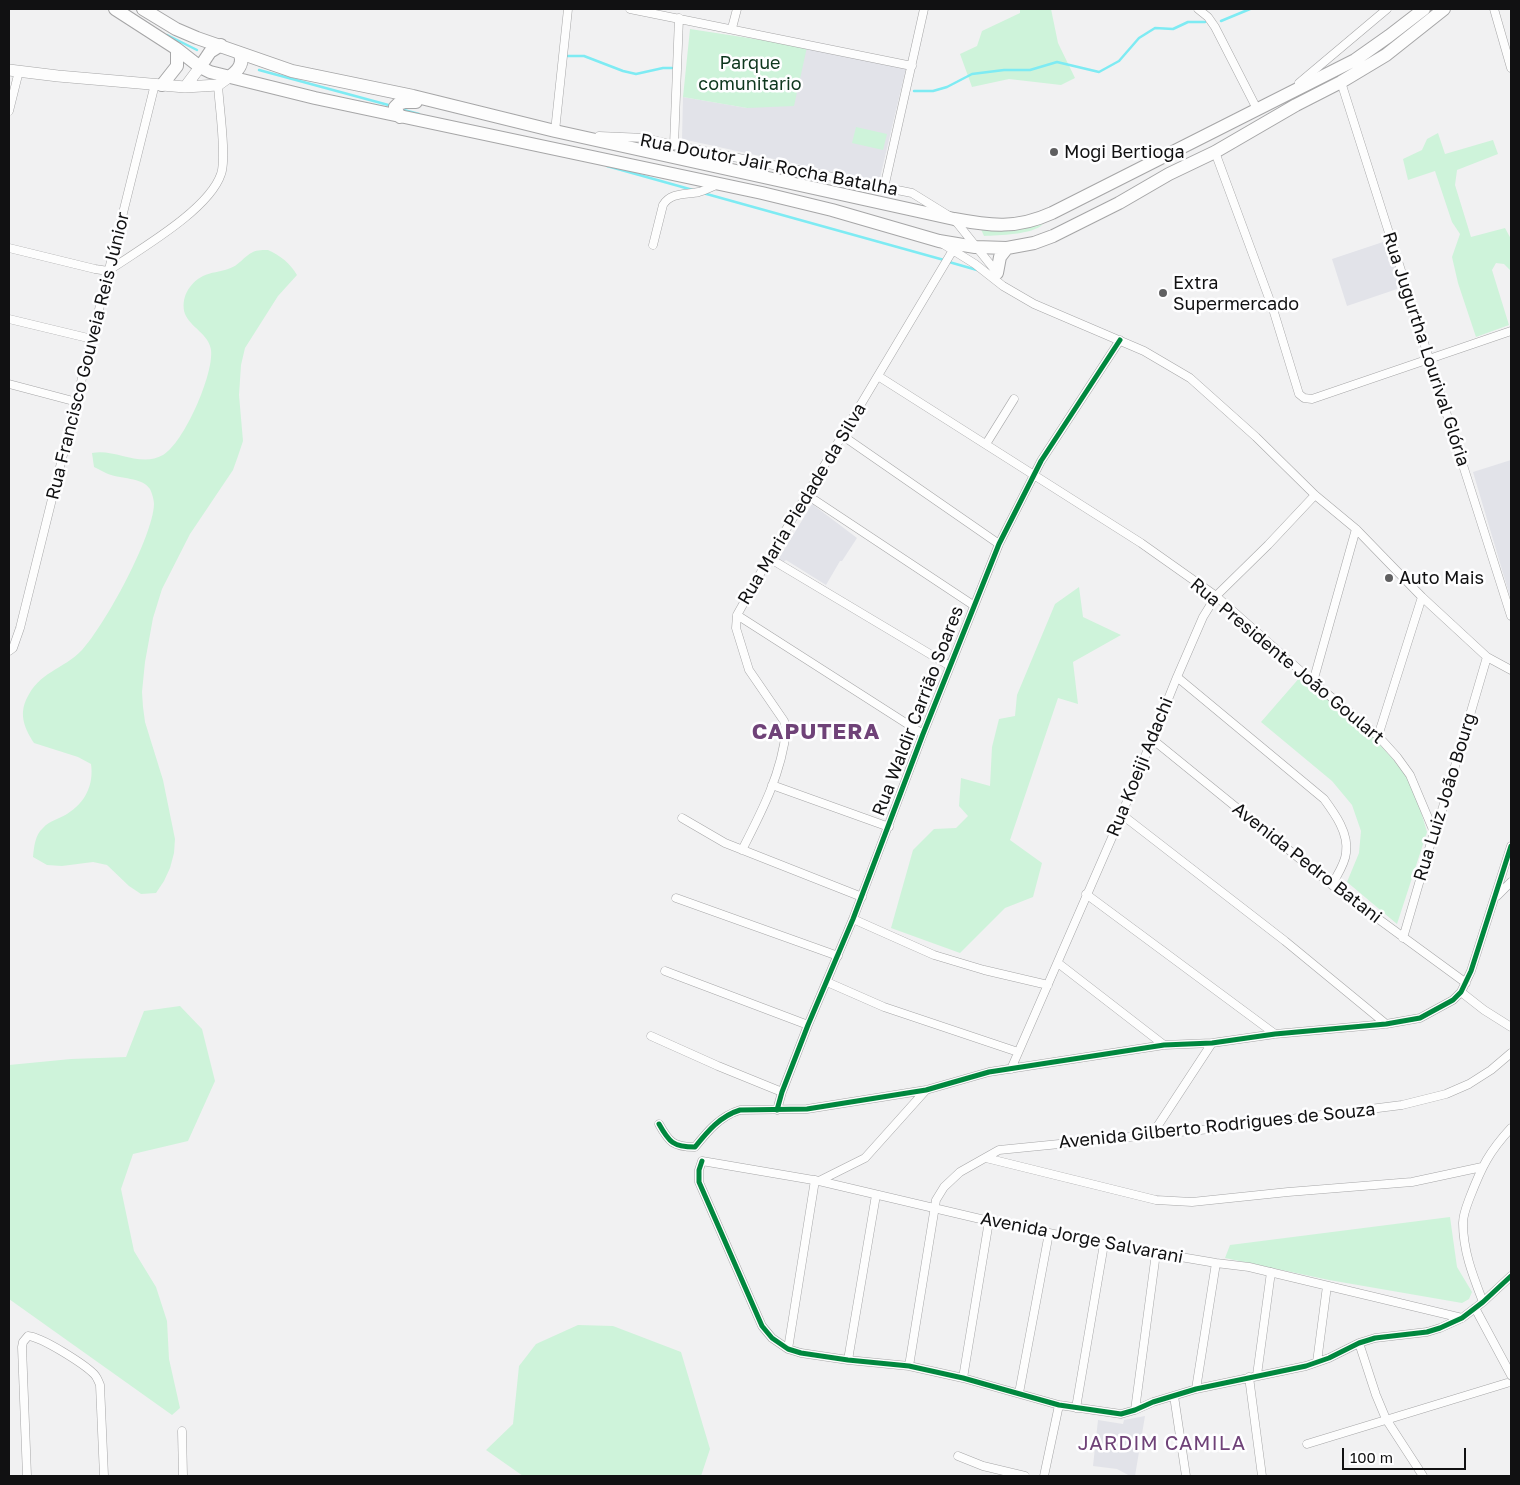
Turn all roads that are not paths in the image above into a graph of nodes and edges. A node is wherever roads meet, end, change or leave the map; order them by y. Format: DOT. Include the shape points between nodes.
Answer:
graph roads {
  1 [pos="115,9"];
  2 [pos="143,9"];
  3 [pos="568,9"];
  4 [pos="630,9"];
  5 [pos="737,9"];
  6 [pos="924,9"];
  7 [pos="1198,9"];
  8 [pos="1388,9"];
  9 [pos="1424,9"];
  10 [pos="1444,9"];
  11 [pos="1494,9"];
  12 [pos="679,18"];
  13 [pos="732,28"];
  14 [pos="221,45"];
  15 [pos="177,49"];
  16 [pos="239,53"];
  17 [pos="912,66"];
  18 [pos="200,67"];
  19 [pos="1511,68"];
  20 [pos="14,70"];
  21 [pos="229,77"];
  22 [pos="1341,82"];
  23 [pos="159,84"];
  24 [pos="218,85"];
  25 [pos="185,87"];
  26 [pos="1290,92"];
  27 [pos="439,103"];
  28 [pos="1257,108"];
  29 [pos="9,110"];
  30 [pos="400,117"];
  31 [pos="555,131"];
  32 [pos="577,135"];
  33 [pos="674,145"];
  34 [pos="1215,152"];
  35 [pos="718,184"];
  36 [pos="884,188"];
  37 [pos="1095,192"];
  38 [pos="1095,216"];
  39 [pos="954,219"];
  40 [pos="939,242"];
  41 [pos="653,245"];
  42 [pos="976,247"];
  43 [pos="9,248"];
  44 [pos="1007,248"];
  45 [pos="953,250"];
  46 [pos="108,271"];
  47 [pos="997,272"];
  48 [pos="1003,286"];
  49 [pos="9,319"];
  50 [pos="1511,331"];
  51 [pos="92,339"];
  52 [pos="1120,340"];
  53 [pos="1430,359"];
  54 [pos="878,376"];
  55 [pos="9,384"];
  56 [pos="1014,399"];
  57 [pos="77,402"];
  58 [pos="843,436"];
  59 [pos="986,444"];
  60 [pos="1033,475"];
  61 [pos="807,495"];
  62 [pos="1315,495"];
  63 [pos="1356,528"];
  64 [pos="999,544"];
  65 [pos="769,558"];
  66 [pos="1216,596"];
  67 [pos="1422,597"];
  68 [pos="973,605"];
  69 [pos="737,615"];
  70 [pos="1511,616"];
  71 [pos="9,651"];
  72 [pos="1487,657"];
  73 [pos="950,666"];
  74 [pos="1511,670"];
  75 [pos="1177,677"];
  76 [pos="1313,682"];
  77 [pos="923,734"];
  78 [pos="1378,736"];
  79 [pos="1152,739"];
  80 [pos="772,785"];
  81 [pos="1121,814"];
  82 [pos="682,818"];
  83 [pos="889,827"];
  84 [pos="1434,832"];
  85 [pos="742,850"];
  86 [pos="1511,850"];
  87 [pos="1511,882"];
  88 [pos="1332,885"];
  89 [pos="1086,894"];
  90 [pos="862,897"];
  91 [pos="676,898"];
  92 [pos="1495,898"];
  93 [pos="853,919"];
  94 [pos="1403,938"];
  95 [pos="838,956"];
  96 [pos="1058,962"];
  97 [pos="665,972"];
  98 [pos="827,982"];
  99 [pos="1466,983"];
  100 [pos="1048,985"];
  101 [pos="1461,992"];
  102 [pos="808,1024"];
  103 [pos="1386,1024"];
  104 [pos="1511,1027"];
  105 [pos="1275,1034"];
  106 [pos="651,1036"];
  107 [pos="1212,1043"];
  108 [pos="1164,1045"];
  109 [pos="1018,1052"];
  110 [pos="1511,1053"];
  111 [pos="1011,1069"];
  112 [pos="926,1090"];
  113 [pos="782,1092"];
  114 [pos="777,1110"];
  115 [pos="659,1124"];
  116 [pos="1511,1128"];
  117 [pos="1153,1133"];
  118 [pos="694,1147"];
  119 [pos="986,1158"];
  120 [pos="702,1161"];
  121 [pos="1482,1167"];
  122 [pos="817,1180"];
  123 [pos="876,1195"];
  124 [pos="934,1208"];
  125 [pos="989,1221"];
  126 [pos="1049,1233"];
  127 [pos="1104,1244"];
  128 [pos="1156,1254"];
  129 [pos="1216,1263"];
  130 [pos="1271,1272"];
  131 [pos="1511,1276"];
  132 [pos="1328,1286"];
  133 [pos="1483,1302"];
  134 [pos="1476,1308"];
  135 [pos="1462,1318"];
  136 [pos="1359,1343"];
  137 [pos="788,1348"];
  138 [pos="848,1360"];
  139 [pos="1317,1362"];
  140 [pos="910,1366"];
  141 [pos="1511,1375"];
  142 [pos="1253,1376"];
  143 [pos="963,1378"];
  144 [pos="1507,1382"];
  145 [pos="1196,1389"];
  146 [pos="1019,1393"];
  147 [pos="1174,1396"];
  148 [pos="1059,1405"];
  149 [pos="1076,1408"];
  150 [pos="1135,1410"];
  151 [pos="1386,1419"];
  152 [pos="182,1431"];
  153 [pos="1307,1444"];
  154 [pos="958,1456"];
  155 [pos="26,1476"];
  156 [pos="104,1476"];
  157 [pos="183,1476"];
  158 [pos="1026,1476"];
  159 [pos="1044,1476"];
  160 [pos="1186,1476"];
  161 [pos="1262,1476"];
  162 [pos="1423,1476"];
  1 -- 15 [label="main road"];
  2 -- 14 [label="main road" via="176,29"];
  3 -- 31 [label="street"];
  4 -- 12 [label="street"];
  5 -- 13 [label="street"];
  6 -- 17 [label="street"];
  7 -- 28 [label="street" via="1215,26"];
  8 -- 26 [label="street"];
  9 -- 26 [label="main road" via="1354,60"];
  10 -- 22 [label="main road" via="1393,49"];
  11 -- 19 [label="street"];
  12 -- 13 [label="street"];
  12 -- 33 [label="street"];
  13 -- 17 [label="street"];
  14 -- 16 [label="main road"];
  14 -- 18 [label="main road" via="210,52"];
  15 -- 18 [label="main road"];
  15 -- 23 [label="main road" via="177,66"];
  16 -- 21 [label="main road" via="240,67"];
  16 -- 27 [label="main road" via="292,70"];
  17 -- 36 [label="street"];
  18 -- 21 [label="main road"];
  18 -- 25 [label="street"];
  20 -- 23 [label="street"];
  20 -- 29 [label="street"];
  21 -- 24 [label="street"];
  21 -- 30 [label="main road"];
  22 -- 34 [label="main road" via="1296,104"];
  22 -- 53 [label="street, Rua Jugurtha Lourival Glória"];
  23 -- 25 [label="street"];
  23 -- 46 [label="street, Rua Francisco Gouveia Reis Júnior"];
  24 -- 25 [label="street"];
  24 -- 46 [label="street" via="223,160 216,186 188,216"];
  26 -- 28 [label="main road"];
  27 -- 30 [label="main road" via="400,102 395,107"];
  27 -- 31 [label="main road"];
  28 -- 37 [label="main road"];
  30 -- 35 [label="main road"];
  31 -- 32 [label="main road"];
  32 -- 33 [label="street, Rua Doutor Jair Rocha Batalha" via="645,138"];
  32 -- 39 [label="main road"];
  33 -- 36 [label="street, Rua Doutor Jair Rocha Batalha"];
  34 -- 38 [label="main road"];
  34 -- 53 [label="street" via="1299,394 1312,399"];
  35 -- 40 [label="main road" via="832,210"];
  35 -- 41 [label="street" via="697,193 676,195 666,201"];
  36 -- 39 [label="street, Rua Doutor Jair Rocha Batalha" via="912,193"];
  37 -- 38 [label="main road" via="1102,194 1104,200"];
  37 -- 39 [label="main road" via="1034,221 1004,225"];
  38 -- 44 [label="main road" via="1041,240"];
  39 -- 42 [label="street"];
  40 -- 42 [label="main road"];
  40 -- 45 [label="street"];
  42 -- 44 [label="main road"];
  42 -- 47 [label="street"];
  43 -- 46 [label="street"];
  44 -- 47 [label="main road" via="1000,257"];
  45 -- 48 [label="street"];
  45 -- 54 [label="street, Rua Maria Piedade da Silva"];
  46 -- 51 [label="street, Rua Francisco Gouveia Reis Júnior"];
  47 -- 48 [label="street"];
  48 -- 52 [label="street" via="1034,304"];
  49 -- 51 [label="street"];
  50 -- 53 [label="street"];
  51 -- 57 [label="street, Rua Francisco Gouveia Reis Júnior"];
  52 -- 60 [label="street, Rua Waldir Carrião Soares"];
  52 -- 62 [label="street" via="1190,378"];
  53 -- 70 [label="street, Rua Jugurtha Lourival Glória"];
  54 -- 58 [label="street, Rua Maria Piedade da Silva"];
  54 -- 59 [label="street, Rua Presidente João Goulart"];
  55 -- 57 [label="street"];
  56 -- 59 [label="street"];
  57 -- 71 [label="street, Rua Francisco Gouveia Reis Júnior" via="20,628"];
  58 -- 61 [label="street, Rua Maria Piedade da Silva"];
  58 -- 64 [label="street"];
  59 -- 60 [label="street, Rua Presidente João Goulart"];
  60 -- 64 [label="street, Rua Waldir Carrião Soares"];
  60 -- 66 [label="street, Rua Presidente João Goulart" via="1141,543"];
  61 -- 65 [label="street, Rua Maria Piedade da Silva"];
  61 -- 68 [label="street"];
  62 -- 63 [label="street"];
  62 -- 66 [label="street, Rua Koeiji Adachi"];
  63 -- 67 [label="street"];
  63 -- 76 [label="street"];
  64 -- 68 [label="street, Rua Waldir Carrião Soares"];
  65 -- 69 [label="street, Rua Maria Piedade da Silva"];
  65 -- 73 [label="street"];
  66 -- 75 [label="street, Rua Koeiji Adachi" via="1203,617"];
  66 -- 76 [label="street, Rua Presidente João Goulart"];
  67 -- 72 [label="street"];
  67 -- 78 [label="street"];
  68 -- 73 [label="street, Rua Waldir Carrião Soares"];
  69 -- 77 [label="street"];
  69 -- 80 [label="street, Rua Maria Piedade da Silva" via="736,628 749,670 784,721 786,730"];
  72 -- 74 [label="street"];
  72 -- 84 [label="street, Rua Luiz João Bourg"];
  73 -- 77 [label="street, Rua Waldir Carrião Soares"];
  75 -- 79 [label="street, Rua Koeiji Adachi"];
  75 -- 88 [label="street" via="1324,799 1341,826 1346,852"];
  76 -- 78 [label="street, Rua Presidente João Goulart"];
  77 -- 83 [label="street, Rua Waldir Carrião Soares"];
  78 -- 84 [label="street, Rua Presidente João Goulart" via="1410,775"];
  79 -- 81 [label="street, Rua Koeiji Adachi"];
  79 -- 88 [label="street, Avenida Pedro Batani"];
  80 -- 83 [label="street"];
  80 -- 85 [label="street, Rua Maria Piedade da Silva"];
  81 -- 89 [label="street, Rua Koeiji Adachi"];
  81 -- 103 [label="street"];
  82 -- 85 [label="street"];
  83 -- 90 [label="street, Rua Waldir Carrião Soares"];
  84 -- 94 [label="street, Rua Luiz João Bourg"];
  85 -- 90 [label="street"];
  86 -- 92 [label="street"];
  87 -- 92 [label="street"];
  88 -- 94 [label="street, Avenida Pedro Batani"];
  89 -- 96 [label="street, Rua Koeiji Adachi"];
  89 -- 105 [label="street"];
  90 -- 93 [label="street, Rua Waldir Carrião Soares"];
  91 -- 95 [label="street"];
  92 -- 99 [label="street"];
  93 -- 95 [label="street, Rua Waldir Carrião Soares"];
  93 -- 100 [label="street" via="934,955"];
  94 -- 99 [label="street, Avenida Pedro Batani"];
  95 -- 98 [label="street, Rua Waldir Carrião Soares"];
  96 -- 100 [label="street, Rua Koeiji Adachi"];
  96 -- 108 [label="street"];
  97 -- 102 [label="street"];
  98 -- 102 [label="street, Rua Waldir Carrião Soares"];
  98 -- 109 [label="street" via="884,1007"];
  99 -- 101 [label="street"];
  100 -- 109 [label="street, Rua Koeiji Adachi"];
  101 -- 103 [label="street" via="1420,1018"];
  101 -- 104 [label="street"];
  102 -- 113 [label="street, Rua Waldir Carrião Soares"];
  103 -- 105 [label="street"];
  105 -- 107 [label="street"];
  106 -- 113 [label="street"];
  107 -- 108 [label="street"];
  107 -- 117 [label="street"];
  108 -- 111 [label="street"];
  109 -- 111 [label="street, Rua Koeiji Adachi"];
  110 -- 117 [label="street, Avenida Gilberto Rodrigues de Souza" via="1469,1084 1446,1094 1402,1105"];
  111 -- 112 [label="street"];
  112 -- 114 [label="street" via="807,1109"];
  112 -- 122 [label="street" via="865,1158"];
  113 -- 114 [label="street, Rua Waldir Carrião Soares"];
  114 -- 118 [label="street" via="732,1112 713,1126"];
  115 -- 118 [label="street" via="672,1143"];
  116 -- 121 [label="street"];
  117 -- 119 [label="street, Avenida Gilberto Rodrigues de Souza" via="1001,1149"];
  118 -- 120 [label="street"];
  119 -- 121 [label="street" via="1169,1202 1412,1182"];
  119 -- 124 [label="street, Avenida Gilberto Rodrigues de Souza" via="960,1172 944,1187"];
  120 -- 122 [label="street, Avenida Jorge Salvarani"];
  120 -- 137 [label="street" via="699,1182 762,1326 772,1338"];
  121 -- 133 [label="street" via="1463,1221 1469,1266"];
  122 -- 123 [label="street, Avenida Jorge Salvarani"];
  122 -- 137 [label="street"];
  123 -- 124 [label="street, Avenida Jorge Salvarani"];
  123 -- 138 [label="street"];
  124 -- 125 [label="street, Avenida Jorge Salvarani"];
  124 -- 140 [label="street, Avenida Gilberto Rodrigues de Souza"];
  125 -- 126 [label="street, Avenida Jorge Salvarani"];
  125 -- 143 [label="street"];
  126 -- 127 [label="street, Avenida Jorge Salvarani"];
  126 -- 146 [label="street"];
  127 -- 128 [label="street, Avenida Jorge Salvarani"];
  127 -- 149 [label="street"];
  128 -- 129 [label="street, Avenida Jorge Salvarani"];
  128 -- 150 [label="street"];
  129 -- 130 [label="street, Avenida Jorge Salvarani"];
  129 -- 145 [label="street"];
  130 -- 132 [label="street, Avenida Jorge Salvarani"];
  130 -- 142 [label="street"];
  131 -- 133 [label="street"];
  132 -- 135 [label="street, Avenida Jorge Salvarani"];
  132 -- 139 [label="street"];
  133 -- 134 [label="street"];
  134 -- 135 [label="street"];
  134 -- 141 [label="street"];
  135 -- 136 [label="street" via="1426,1332"];
  136 -- 139 [label="street"];
  136 -- 151 [label="street"];
  137 -- 138 [label="street"];
  138 -- 140 [label="street"];
  139 -- 142 [label="street"];
  140 -- 143 [label="street"];
  142 -- 145 [label="street"];
  142 -- 161 [label="street"];
  143 -- 146 [label="street"];
  144 -- 151 [label="street"];
  145 -- 147 [label="street"];
  146 -- 148 [label="street"];
  147 -- 150 [label="street"];
  147 -- 160 [label="street"];
  148 -- 149 [label="street"];
  148 -- 159 [label="street"];
  149 -- 150 [label="street" via="1116,1414"];
  151 -- 153 [label="street"];
  151 -- 162 [label="street"];
  152 -- 157 [label="street"];
  154 -- 158 [label="street" via="983,1466"];
  155 -- 156 [label="street" via="22,1347 28,1336 48,1344 97,1376"];
}
